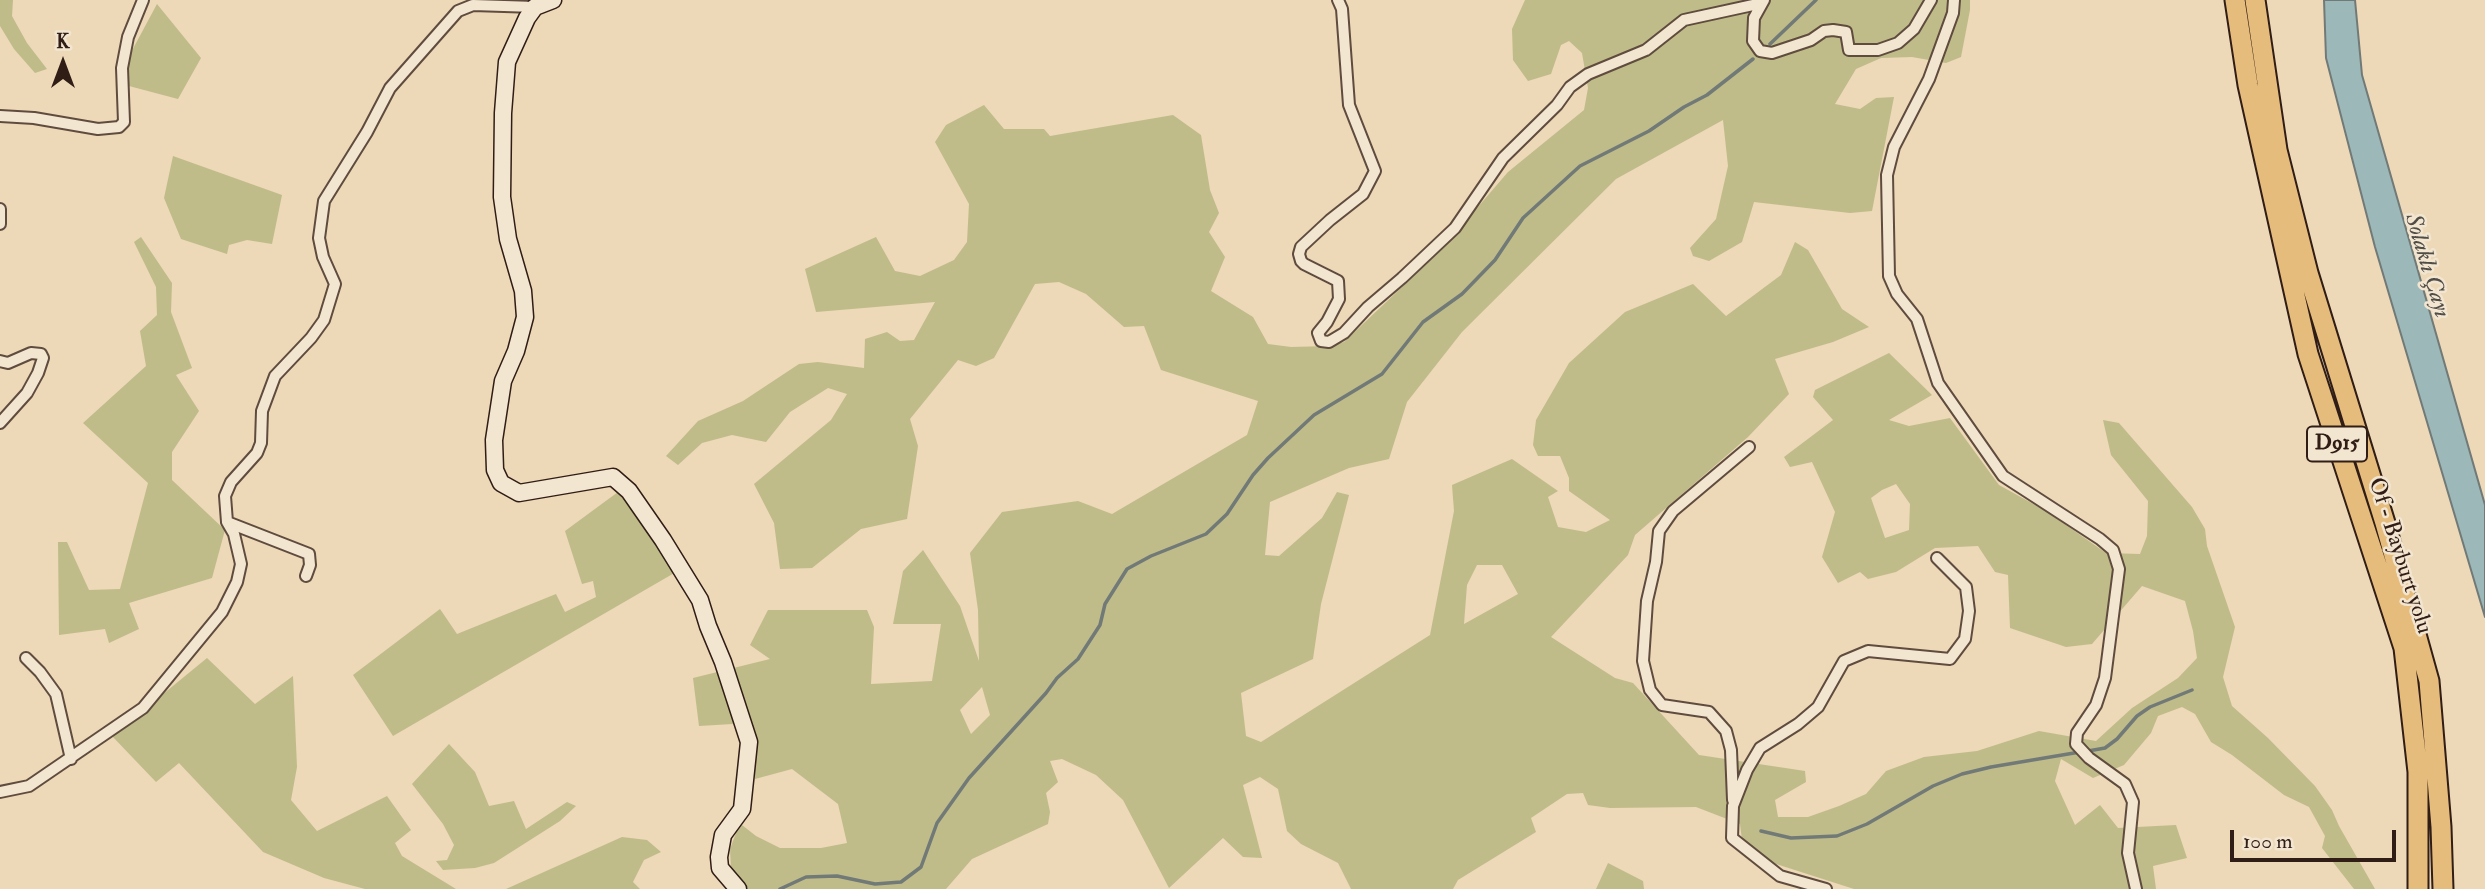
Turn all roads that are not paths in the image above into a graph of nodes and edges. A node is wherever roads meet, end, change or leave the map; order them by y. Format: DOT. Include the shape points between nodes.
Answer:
graph roads {
  1 [pos="143,0"];
  2 [pos="553,0"];
  3 [pos="1338,0"];
  4 [pos="1931,0"];
  5 [pos="1954,0"];
  6 [pos="2235,0"];
  7 [pos="2255,0"];
  8 [pos="1763,2"];
  9 [pos="535,7"];
  10 [pos="0,116"];
  11 [pos="0,209"];
  12 [pos="0,224"];
  13 [pos="0,361"];
  14 [pos="0,424"];
  15 [pos="1749,447"];
  16 [pos="227,522"];
  17 [pos="1937,558"];
  18 [pos="306,576"];
  19 [pos="26,658"];
  20 [pos="71,760"];
  21 [pos="0,792"];
  22 [pos="1732,806"];
  23 [pos="738,889"];
  24 [pos="1826,889"];
  25 [pos="2136,889"];
  26 [pos="2418,889"];
  27 [pos="2443,889"];
  1 -- 10 [label="street" via="122,68 124,122 119,127 98,130"];
  2 -- 9 [label="street"];
  3 -- 8 [label="street" via="1349,105 1375,171 1363,194 1329,220 1299,254 1304,264 1338,281 1339,299 1318,333 1321,341 1329,342 1455,228 1503,158 1557,106 1570,87 1588,74 1646,50 1684,20"];
  4 -- 8 [label="street" via="1914,29 1898,43 1878,50 1849,50 1846,32 1833,30 1772,52 1760,51 1753,41 1754,18"];
  5 -- 25 [label="street" via="1929,79 1894,147 1887,175 1889,276 1917,319 1938,383 2003,476 2113,550 2119,569 2105,678 2096,705 2077,733 2076,744 2124,784 2133,802 2128,853"];
  6 -- 26 [label="highway, Of - Bayburt yolu / D915" via="2248,85 2308,354 2404,648 2418,772"];
  7 -- 27 [label="highway, Of - Bayburt yolu / D915" via="2277,150 2298,236 2428,681"];
  9 -- 16 [label="street" via="473,5 458,11 390,88 324,201 319,238 335,284 324,320 275,376 266,395 257,453 231,482 225,496"];
  9 -- 23 [label="street" via="507,62 502,197 526,317 503,380 494,440 495,470 501,483 519,493 613,477 629,491 701,600 749,742 742,809 723,835 719,857 720,868"];
  11 -- 12 [label="street"];
  13 -- 14 [label="street" via="8,363 31,353 43,358 27,393"];
  15 -- 22 [label="street" via="1673,511 1659,531 1643,662 1650,690 1662,705 1709,712 1726,731"];
  16 -- 18 [label="street" via="309,554"];
  16 -- 20 [label="street" via="240,564 237,582 222,612 143,708"];
  17 -- 22 [label="street" via="1966,587 1965,639 1950,659 1868,651 1844,661 1818,707 1760,748"];
  19 -- 20 [label="street" via="56,694"];
  20 -- 21 [label="street" via="29,786"];
  22 -- 24 [label="street" via="1732,838 1780,876"];
}
